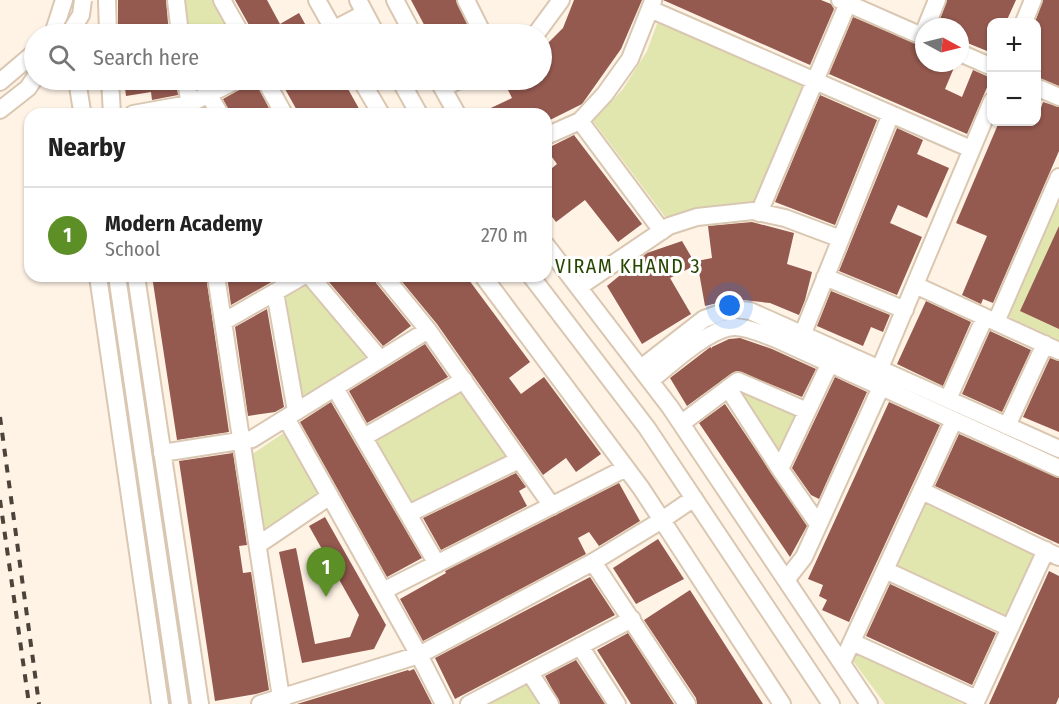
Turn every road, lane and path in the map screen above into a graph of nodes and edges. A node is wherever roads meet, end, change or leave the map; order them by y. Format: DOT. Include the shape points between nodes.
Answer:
graph roads {
  1 [pos="65,0"];
  2 [pos="83,0"];
  3 [pos="107,0"];
  4 [pos="176,0"];
  5 [pos="222,0"];
  6 [pos="317,0"];
  7 [pos="395,0"];
  8 [pos="466,0"];
  9 [pos="561,0"];
  10 [pos="937,0"];
  11 [pos="1034,0"];
  12 [pos="844,2"];
  13 [pos="652,5"];
  14 [pos="361,7"];
  15 [pos="930,18"];
  16 [pos="1026,18"];
  17 [pos="57,24"];
  18 [pos="69,24"];
  19 [pos="76,24"];
  20 [pos="108,24"];
  21 [pos="179,24"];
  22 [pos="235,24"];
  23 [pos="328,24"];
  24 [pos="342,24"];
  25 [pos="370,24"];
  26 [pos="408,24"];
  27 [pos="478,24"];
  28 [pos="543,24"];
  29 [pos="915,30"];
  30 [pos="969,57"];
  31 [pos="24,62"];
  32 [pos="987,66"];
  33 [pos="815,81"];
  34 [pos="0,82"];
  35 [pos="1041,89"];
  36 [pos="25,90"];
  37 [pos="79,90"];
  38 [pos="111,90"];
  39 [pos="187,90"];
  40 [pos="216,90"];
  41 [pos="271,90"];
  42 [pos="367,90"];
  43 [pos="406,90"];
  44 [pos="443,90"];
  45 [pos="208,94"];
  46 [pos="1059,97"];
  47 [pos="81,108"];
  48 [pos="112,108"];
  49 [pos="190,108"];
  50 [pos="191,108"];
  51 [pos="216,108"];
  52 [pos="281,108"];
  53 [pos="377,108"];
  54 [pos="416,108"];
  55 [pos="454,108"];
  56 [pos="0,110"];
  57 [pos="987,112"];
  58 [pos="891,114"];
  59 [pos="580,122"];
  60 [pos="552,134"];
  61 [pos="971,149"];
  62 [pos="1059,177"];
  63 [pos="1055,196"];
  64 [pos="759,213"];
  65 [pos="662,231"];
  66 [pos="841,239"];
  67 [pos="552,253"];
  68 [pos="825,277"];
  69 [pos="99,282"];
  70 [pos="118,282"];
  71 [pos="137,282"];
  72 [pos="217,282"];
  73 [pos="292,282"];
  74 [pos="315,282"];
  75 [pos="393,282"];
  76 [pos="487,282"];
  77 [pos="536,282"];
  78 [pos="915,285"];
  79 [pos="579,287"];
  80 [pos="275,292"];
  81 [pos="904,310"];
  82 [pos="991,319"];
  83 [pos="223,322"];
  84 [pos="428,330"];
  85 [pos="802,333"];
  86 [pos="1052,348"];
  87 [pos="380,359"];
  88 [pos="830,363"];
  89 [pos="880,368"];
  90 [pos="646,374"];
  91 [pos="464,380"];
  92 [pos="881,387"];
  93 [pos="335,388"];
  94 [pos="728,388"];
  95 [pos="948,399"];
  96 [pos="807,411"];
  97 [pos="291,415"];
  98 [pos="954,420"];
  99 [pos="682,423"];
  100 [pos="1007,426"];
  101 [pos="364,438"];
  102 [pos="242,441"];
  103 [pos="1059,449"];
  104 [pos="162,453"];
  105 [pos="519,460"];
  106 [pos="626,468"];
  107 [pos="1059,468"];
  108 [pos="780,469"];
  109 [pos="922,491"];
  110 [pos="330,496"];
  111 [pos="694,498"];
  112 [pos="552,506"];
  113 [pos="408,514"];
  114 [pos="662,520"];
  115 [pos="818,524"];
  116 [pos="258,545"];
  117 [pos="1052,554"];
  118 [pos="594,562"];
  119 [pos="437,564"];
  120 [pos="885,570"];
  121 [pos="786,580"];
  122 [pos="383,591"];
  123 [pos="632,619"];
  124 [pos="1010,628"];
  125 [pos="852,642"];
  126 [pos="580,646"];
  127 [pos="419,655"];
  128 [pos="842,663"];
  129 [pos="530,673"];
  130 [pos="281,701"];
  131 [pos="976,702"];
  132 [pos="160,704"];
  133 [pos="180,704"];
  134 [pos="200,704"];
  135 [pos="260,704"];
  136 [pos="444,704"];
  137 [pos="469,704"];
  138 [pos="550,704"];
  139 [pos="617,704"];
  140 [pos="687,704"];
  141 [pos="782,704"];
  142 [pos="831,704"];
  143 [pos="869,704"];
  1 -- 17 [label="street"];
  1 -- 18 [label="street"];
  2 -- 19 [label="street, bridge"];
  3 -- 20 [label="street"];
  4 -- 21 [label="street"];
  5 -- 22 [label="street"];
  6 -- 23 [label="street"];
  7 -- 26 [label="street"];
  8 -- 27 [label="street"];
  9 -- 28 [label="street"];
  10 -- 15 [label="street"];
  11 -- 16 [label="street"];
  12 -- 29 [label="street"];
  12 -- 33 [label="street"];
  13 -- 33 [label="street"];
  13 -- 59 [label="street" via="630,59"];
  14 -- 24 [label="street"];
  14 -- 25 [label="street"];
  30 -- 32 [label="street"];
  31 -- 34 [label="street"];
  33 -- 58 [label="street"];
  33 -- 64 [label="street"];
  35 -- 46 [label="street"];
  36 -- 56 [label="street"];
  37 -- 47 [label="street"];
  38 -- 48 [label="street"];
  39 -- 49 [label="street"];
  40 -- 45 [label="street"];
  41 -- 52 [label="street"];
  42 -- 53 [label="street"];
  43 -- 54 [label="street"];
  44 -- 55 [label="street"];
  45 -- 50 [label="street"];
  45 -- 51 [label="street"];
  57 -- 61 [label="street"];
  58 -- 61 [label="street"];
  58 -- 66 [label="street"];
  59 -- 60 [label="street"];
  59 -- 65 [label="street"];
  61 -- 78 [label="street"];
  62 -- 63 [label="street"];
  63 -- 82 [label="street"];
  64 -- 65 [label="street" via="698,217"];
  64 -- 66 [label="street" via="785,218"];
  65 -- 79 [label="street"];
  66 -- 68 [label="street"];
  67 -- 79 [label="street"];
  68 -- 81 [label="street"];
  68 -- 85 [label="street"];
  69 -- 132 [label="street"];
  70 -- 133 [label="street"];
  71 -- 104 [label="street"];
  72 -- 83 [label="street"];
  73 -- 80 [label="street"];
  74 -- 87 [label="street"];
  75 -- 84 [label="street"];
  76 -- 106 [label="street"];
  77 -- 111 [label="street"];
  78 -- 81 [label="street"];
  78 -- 82 [label="street"];
  79 -- 90 [label="street"];
  80 -- 83 [label="street"];
  80 -- 97 [label="street"];
  81 -- 89 [label="street"];
  82 -- 86 [label="street"];
  82 -- 95 [label="street"];
  83 -- 102 [label="street"];
  84 -- 87 [label="street"];
  84 -- 91 [label="street"];
  85 -- 89 [label="street"];
  85 -- 90 [label="street" via="750,311 732,309 704,319"];
  86 -- 100 [label="street"];
  87 -- 93 [label="street"];
  88 -- 90 [label="street" via="750,329 734,327 717,331"];
  88 -- 92 [label="street"];
  88 -- 96 [label="street"];
  89 -- 92 [label="street"];
  89 -- 95 [label="street"];
  90 -- 99 [label="street"];
  91 -- 101 [label="street"];
  91 -- 105 [label="street"];
  92 -- 98 [label="street"];
  92 -- 115 [label="street"];
  93 -- 97 [label="street"];
  93 -- 101 [label="street"];
  94 -- 96 [label="street" via="738,381"];
  94 -- 99 [label="street"];
  94 -- 108 [label="street"];
  95 -- 100 [label="street"];
  96 -- 108 [label="street"];
  97 -- 102 [label="street"];
  97 -- 110 [label="street"];
  98 -- 107 [label="street"];
  98 -- 109 [label="street"];
  99 -- 121 [label="street"];
  100 -- 103 [label="street"];
  101 -- 113 [label="street"];
  102 -- 104 [label="street"];
  102 -- 116 [label="street"];
  104 -- 134 [label="street"];
  105 -- 112 [label="street"];
  105 -- 113 [label="street"];
  106 -- 112 [label="street"];
  106 -- 114 [label="street"];
  108 -- 115 [label="street"];
  109 -- 117 [label="street"];
  109 -- 120 [label="street"];
  110 -- 116 [label="street"];
  110 -- 122 [label="street"];
  111 -- 114 [label="street"];
  111 -- 142 [label="street"];
  112 -- 119 [label="street"];
  113 -- 119 [label="street"];
  114 -- 118 [label="street"];
  114 -- 141 [label="street"];
  115 -- 121 [label="street" via="804,557"];
  116 -- 130 [label="street"];
  117 -- 124 [label="street"];
  118 -- 123 [label="street"];
  118 -- 127 [label="street"];
  119 -- 122 [label="street"];
  120 -- 124 [label="street"];
  120 -- 125 [label="street"];
  121 -- 128 [label="street"];
  122 -- 127 [label="street"];
  123 -- 126 [label="street"];
  123 -- 140 [label="street"];
  124 -- 131 [label="street"];
  125 -- 128 [label="street"];
  125 -- 131 [label="street"];
  126 -- 129 [label="street"];
  126 -- 139 [label="street"];
  127 -- 130 [label="street"];
  127 -- 136 [label="street"];
  128 -- 143 [label="street"];
  129 -- 137 [label="street"];
  129 -- 138 [label="street"];
  130 -- 135 [label="street"];
}
